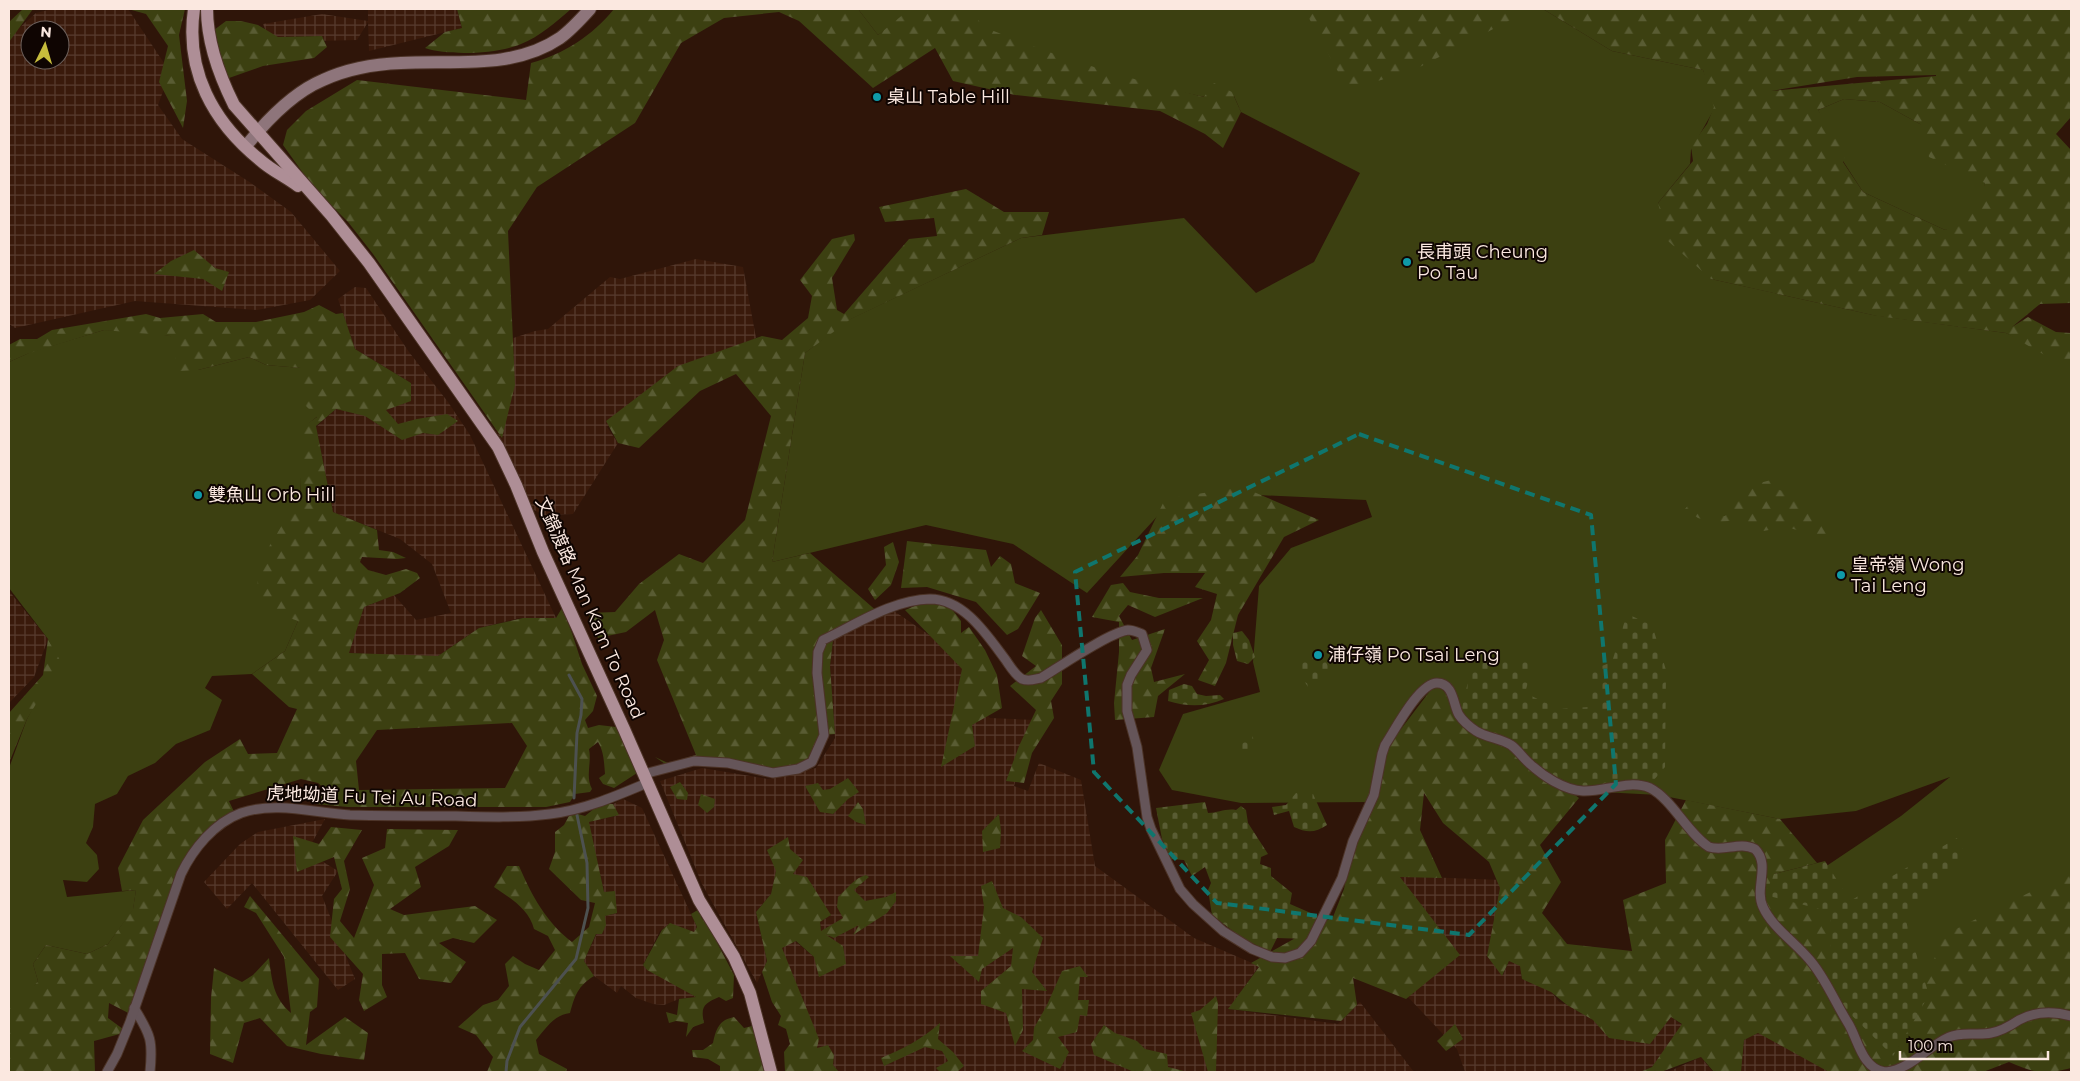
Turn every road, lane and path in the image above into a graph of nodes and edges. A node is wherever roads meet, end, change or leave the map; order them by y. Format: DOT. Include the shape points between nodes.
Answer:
graph roads {
  1 [pos="194,9"];
  2 [pos="207,9"];
  3 [pos="590,9"];
  4 [pos="257,132"];
  5 [pos="246,146"];
  6 [pos="311,194"];
  7 [pos="646,779"];
  8 [pos="134,1008"];
  9 [pos="2071,1016"];
  10 [pos="1906,1069"];
  11 [pos="106,1072"];
  12 [pos="150,1072"];
  13 [pos="771,1072"];
  14 [pos="1885,1072"];
  1 -- 5 [label="main road, 文錦渡路 Man Kam To Road" via="194,56 205,93 230,133"];
  2 -- 4 [label="main road, 文錦渡路 Man Kam To Road" via="213,53 227,91 234,105"];
  3 -- 4 [label="street" via="560,38 523,54 491,61 372,66 322,80 286,104"];
  4 -- 5 [label="street"];
  4 -- 6 [label="main road, 文錦渡路 Man Kam To Road"];
  5 -- 6 [label="main road, 文錦渡路 Man Kam To Road" via="260,160"];
  6 -- 7 [label="main road, 文錦渡路 Man Kam To Road" via="369,263 498,447"];
  7 -- 8 [label="street, 虎地坳道 Fu Tei Au Road" via="604,800 536,816 348,815 283,808 241,814 215,829 185,865"];
  7 -- 13 [label="main road, 文錦渡路 Man Kam To Road" via="699,900 734,957 750,993"];
  7 -- 14 [label="street, 虎地坳道 Fu Tei Au Road" via="694,761 728,763 773,774 798,769 812,762 824,735 817,673 818,652 823,640 896,605 929,599 952,604 978,624 1014,672 1022,679 1030,680 1041,678 1125,630 1134,630 1142,634 1146,650 1127,685 1127,711 1137,747 1151,829 1180,889 1193,904 1223,931 1252,949 1285,958 1300,952 1311,941 1342,878 1353,841 1378,784 1385,745 1420,693 1428,685 1443,684 1449,688 1460,716 1474,730 1512,746 1550,780 1582,791 1632,785 1646,787 1658,793 1709,847 1745,845 1755,849 1762,861 1760,897 1766,912 1817,969 1868,1063"];
  8 -- 11 [label="street, 虎地坳道 Fu Tei Au Road" via="117,1054"];
  8 -- 12 [label="street" via="151,1041"];
  9 -- 10 [label="street" via="2056,1012 2040,1013 1993,1032 1955,1035"];
  10 -- 14 [label="street"];
}
